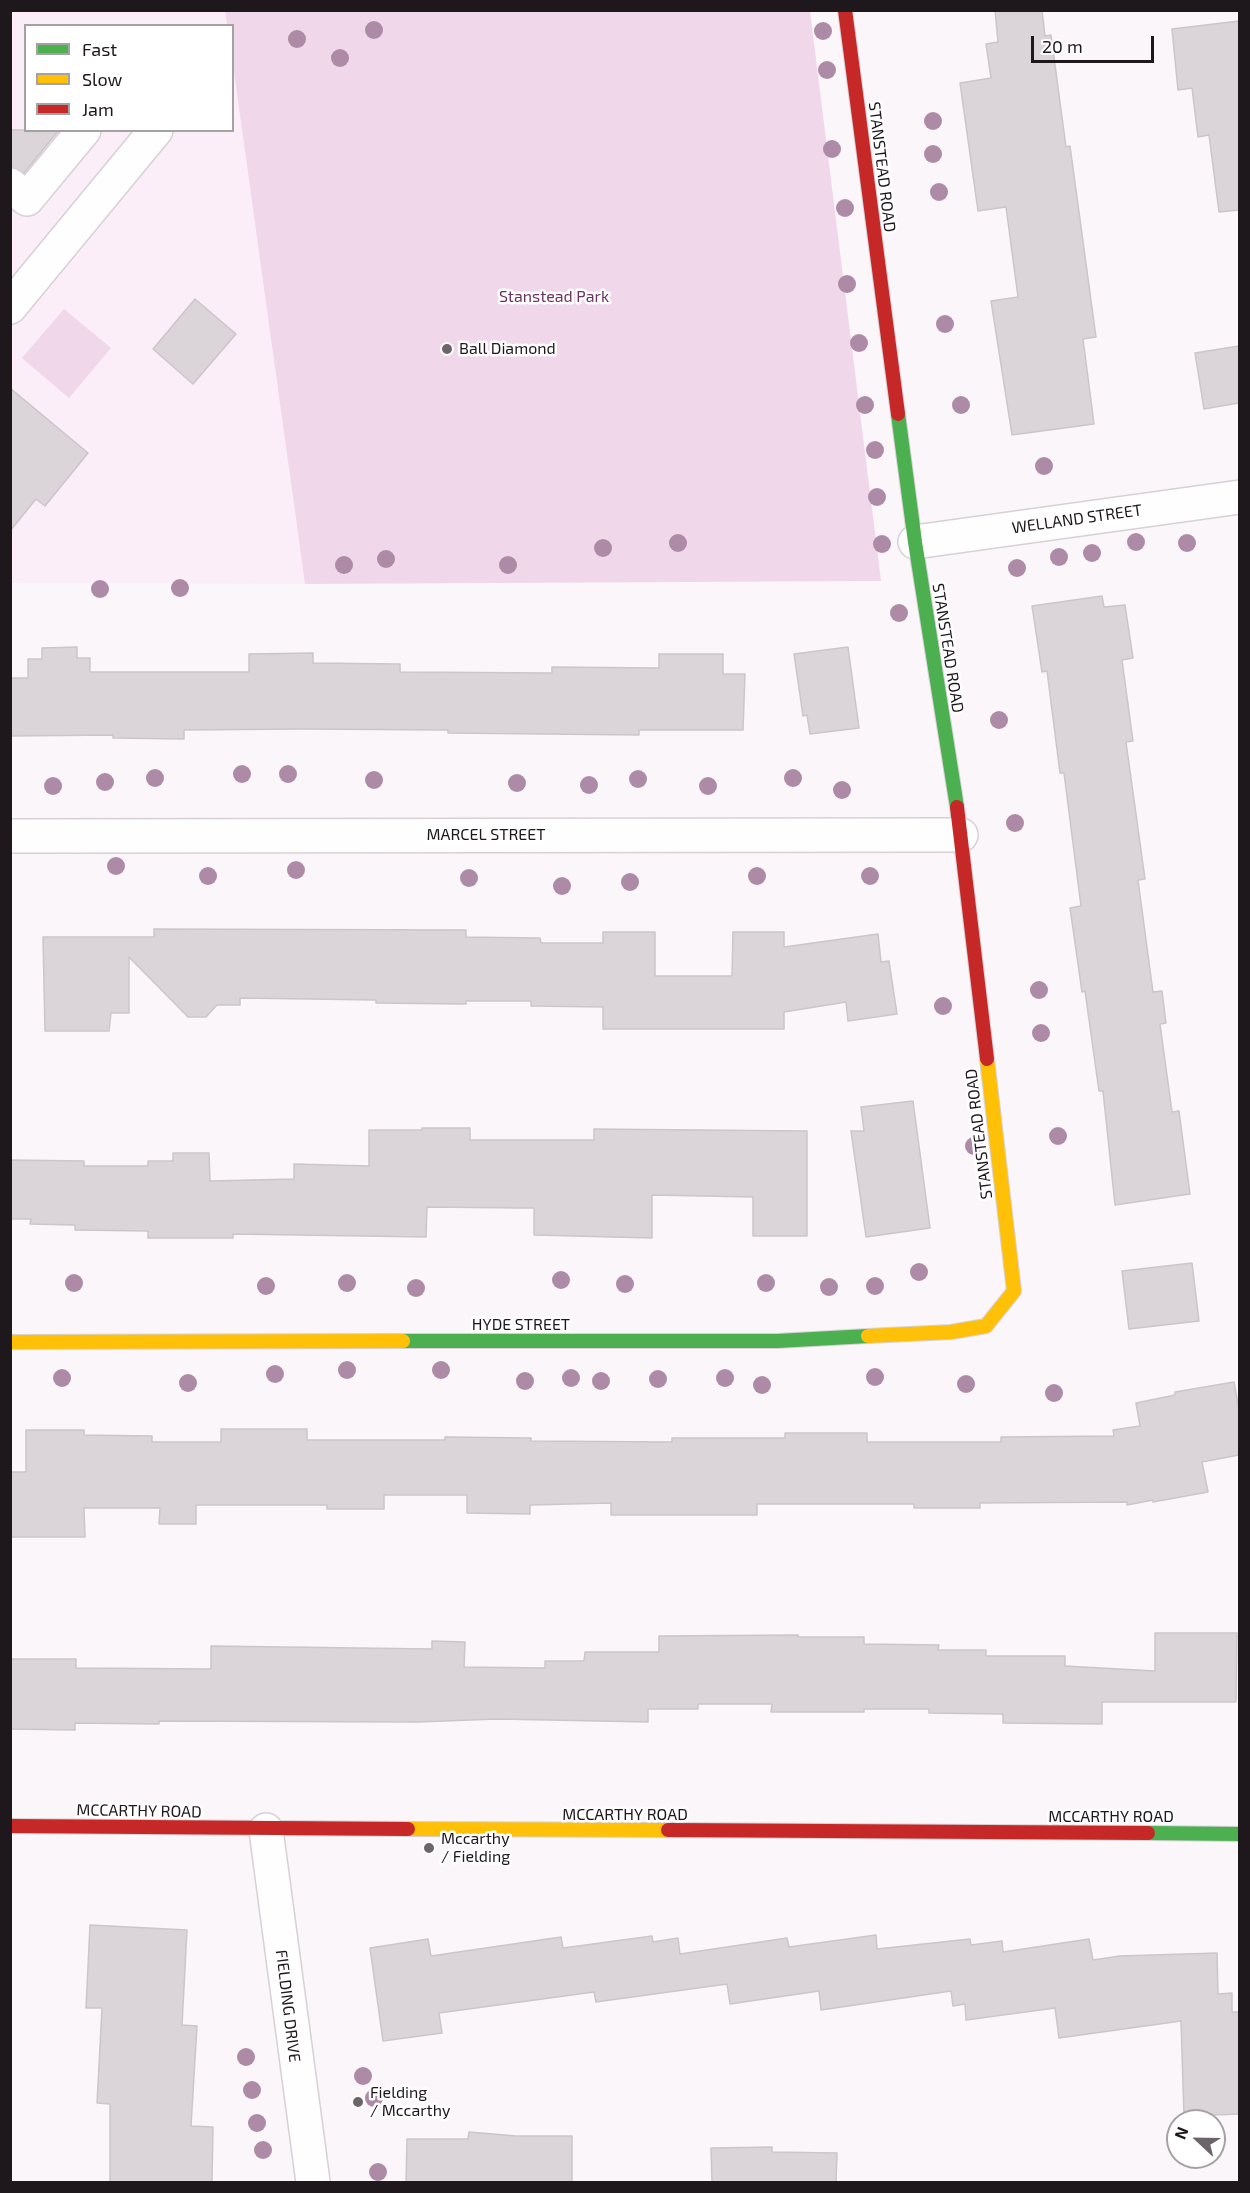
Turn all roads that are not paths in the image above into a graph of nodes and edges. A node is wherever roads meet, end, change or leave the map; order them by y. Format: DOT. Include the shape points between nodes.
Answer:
graph roads {
  1 [pos="845,10"];
  2 [pos="82,132"];
  3 [pos="154,132"];
  4 [pos="10,185"];
  5 [pos="10,307"];
  6 [pos="1239,497"];
  7 [pos="915,542"];
  8 [pos="961,835"];
  9 [pos="10,836"];
  10 [pos="1014,1292"];
  11 [pos="10,1342"];
  12 [pos="10,1826"];
  13 [pos="266,1830"];
  14 [pos="1239,1834"];
  15 [pos="313,2182"];
  1 -- 7 [label="street, STANSTEAD ROAD"];
  2 -- 4 [label="street" via="27,199"];
  3 -- 5 [label="street"];
  6 -- 7 [label="street, WELLAND STREET"];
  7 -- 8 [label="street, STANSTEAD ROAD"];
  8 -- 9 [label="street, MARCEL STREET"];
  8 -- 10 [label="street, STANSTEAD ROAD"];
  10 -- 11 [label="street, HYDE STREET" via="986,1326 951,1332 777,1341"];
  12 -- 13 [label="street, MCCARTHY ROAD"];
  13 -- 14 [label="street, MCCARTHY ROAD"];
  13 -- 15 [label="street, FIELDING DRIVE"];
}
